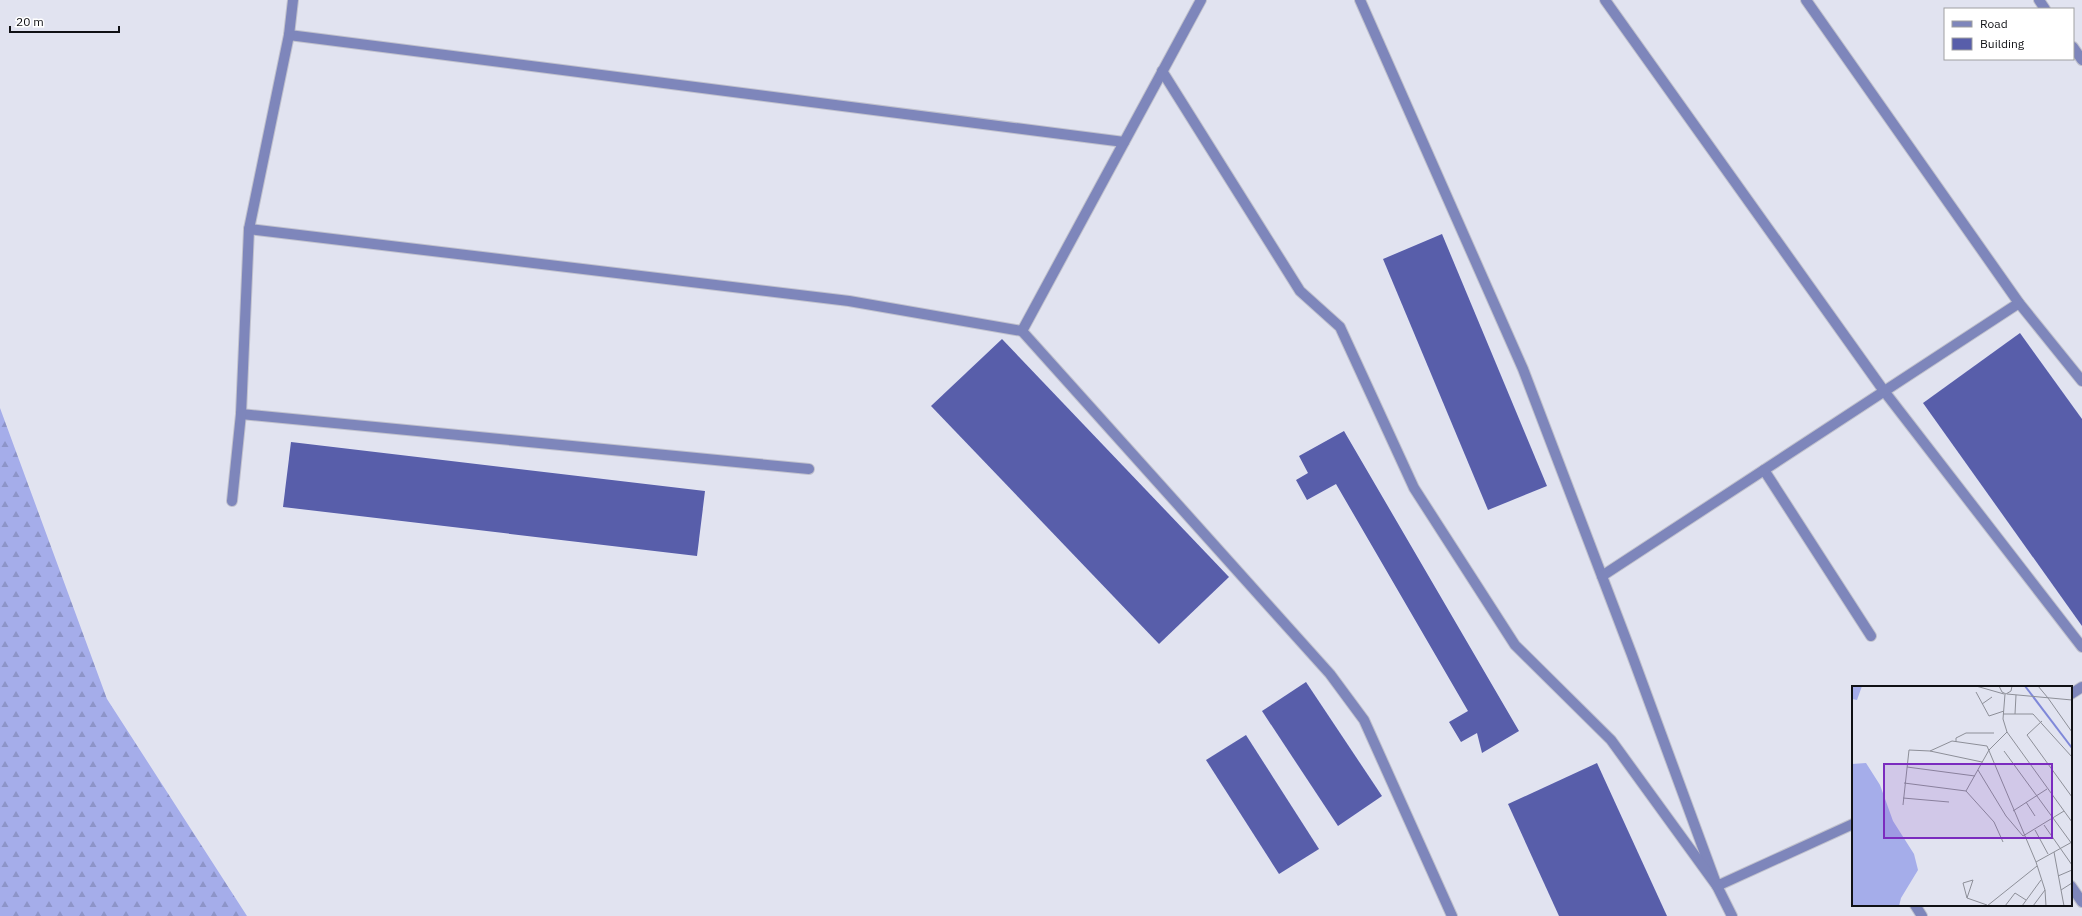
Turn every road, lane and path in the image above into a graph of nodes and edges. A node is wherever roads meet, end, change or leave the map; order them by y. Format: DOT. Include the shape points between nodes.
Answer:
graph roads {
  1 [pos="293,0"];
  2 [pos="1201,0"];
  3 [pos="1360,0"];
  4 [pos="1605,0"];
  5 [pos="1806,0"];
  6 [pos="289,36"];
  7 [pos="2074,48"];
  8 [pos="2082,60"];
  9 [pos="1162,71"];
  10 [pos="1124,142"];
  11 [pos="249,228"];
  12 [pos="2020,303"];
  13 [pos="1022,331"];
  14 [pos="2082,381"];
  15 [pos="1884,391"];
  16 [pos="241,414"];
  17 [pos="808,469"];
  18 [pos="1764,470"];
  19 [pos="232,501"];
  20 [pos="1602,576"];
  21 [pos="1871,636"];
  22 [pos="2082,647"];
  23 [pos="2082,687"];
  24 [pos="2072,693"];
  25 [pos="1852,824"];
  26 [pos="1717,886"];
  27 [pos="2072,887"];
  28 [pos="2082,902"];
  29 [pos="1916,906"];
  30 [pos="1452,916"];
  31 [pos="1732,916"];
  32 [pos="1922,916"];
  1 -- 6 [label="street"];
  2 -- 9 [label="street"];
  3 -- 20 [label="street" via="1523,369"];
  4 -- 15 [label="street"];
  5 -- 12 [label="street"];
  6 -- 10 [label="street"];
  6 -- 11 [label="street"];
  7 -- 8 [label="street"];
  9 -- 10 [label="street"];
  9 -- 26 [label="street" via="1300,291 1340,326 1414,488 1514,645 1611,740"];
  10 -- 13 [label="street"];
  11 -- 13 [label="street" via="849,301"];
  11 -- 16 [label="street"];
  12 -- 14 [label="street"];
  12 -- 15 [label="street"];
  13 -- 30 [label="street" via="1335,680 1364,720"];
  15 -- 18 [label="street"];
  15 -- 22 [label="street"];
  16 -- 17 [label="street"];
  16 -- 19 [label="street"];
  18 -- 20 [label="street"];
  18 -- 21 [label="street"];
  20 -- 26 [label="street"];
  23 -- 24 [label="street"];
  25 -- 26 [label="street"];
  26 -- 31 [label="street"];
  27 -- 28 [label="street"];
  29 -- 32 [label="street"];
}
